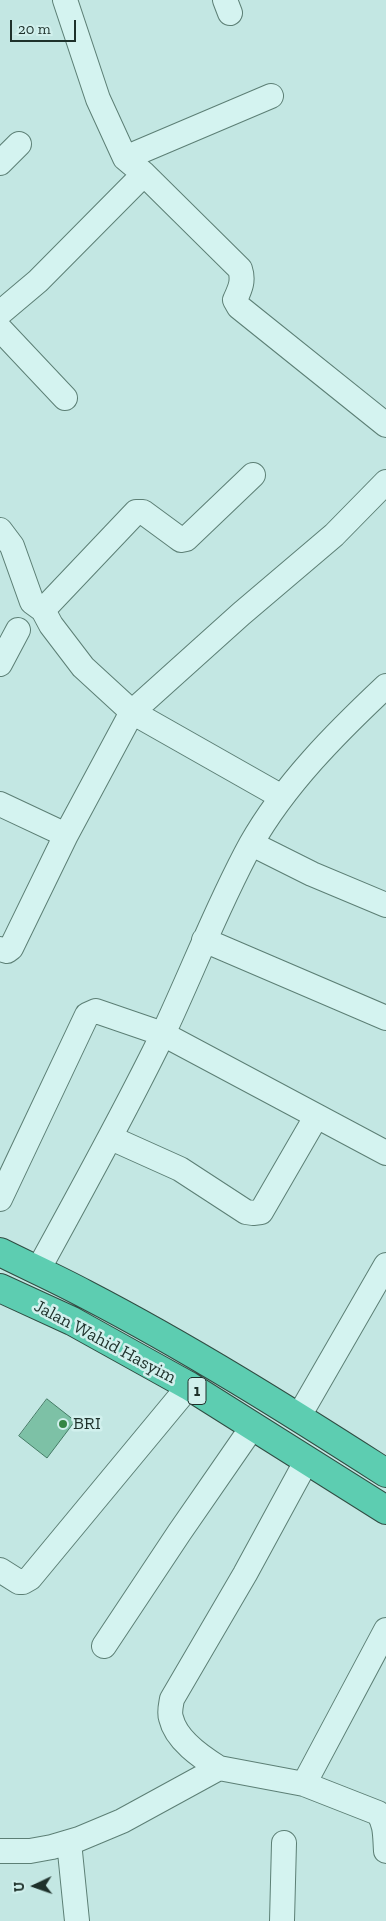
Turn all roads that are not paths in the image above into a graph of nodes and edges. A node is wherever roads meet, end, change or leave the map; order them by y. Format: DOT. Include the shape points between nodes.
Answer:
graph roads {
  1 [pos="65,0"];
  2 [pos="271,96"];
  3 [pos="19,144"];
  4 [pos="125,158"];
  5 [pos="0,162"];
  6 [pos="144,174"];
  7 [pos="0,313"];
  8 [pos="0,329"];
  9 [pos="65,398"];
  10 [pos="386,425"];
  11 [pos="252,475"];
  12 [pos="386,482"];
  13 [pos="0,530"];
  14 [pos="43,610"];
  15 [pos="18,630"];
  16 [pos="0,664"];
  17 [pos="386,686"];
  18 [pos="132,712"];
  19 [pos="282,797"];
  20 [pos="0,804"];
  21 [pos="66,835"];
  22 [pos="252,844"];
  23 [pos="386,905"];
  24 [pos="204,940"];
  25 [pos="0,949"];
  26 [pos="386,1018"];
  27 [pos="163,1034"];
  28 [pos="316,1117"];
  29 [pos="111,1138"];
  30 [pos="386,1152"];
  31 [pos="0,1199"];
  32 [pos="0,1252"];
  33 [pos="386,1265"];
  34 [pos="38,1270"];
  35 [pos="1,1290"];
  36 [pos="189,1386"];
  37 [pos="299,1416"];
  38 [pos="253,1426"];
  39 [pos="307,1460"];
  40 [pos="386,1473"];
  41 [pos="386,1510"];
  42 [pos="0,1570"];
  43 [pos="386,1630"];
  44 [pos="104,1646"];
  45 [pos="219,1768"];
  46 [pos="304,1784"];
  47 [pos="69,1842"];
  48 [pos="284,1843"];
  49 [pos="0,1851"];
  50 [pos="386,1851"];
  51 [pos="77,1921"];
  52 [pos="282,1921"];
  1 -- 4 [label="street" via="98,99"];
  2 -- 4 [label="street"];
  3 -- 5 [label="street"];
  4 -- 6 [label="street"];
  6 -- 7 [label="street" via="38,280"];
  6 -- 10 [label="street" via="240,269 242,285 235,300 239,307"];
  8 -- 9 [label="street"];
  11 -- 14 [label="street" via="186,539 177,537 144,512 136,512"];
  12 -- 18 [label="street" via="334,535"];
  13 -- 14 [label="street" via="12,546 32,602"];
  14 -- 18 [label="street" via="51,626 83,667"];
  15 -- 16 [label="street"];
  17 -- 19 [label="street"];
  18 -- 19 [label="street"];
  18 -- 21 [label="street"];
  19 -- 22 [label="street"];
  20 -- 21 [label="street"];
  21 -- 25 [label="street" via="11,948 7,951"];
  22 -- 23 [label="street"];
  22 -- 24 [label="street"];
  24 -- 26 [label="street"];
  24 -- 27 [label="street"];
  27 -- 28 [label="street"];
  27 -- 29 [label="street"];
  27 -- 31 [label="street" via="101,1012 87,1015"];
  28 -- 29 [label="street" via="261,1212 253,1214 180,1169"];
  28 -- 30 [label="street"];
  29 -- 34 [label="street"];
  32 -- 34 [label="highway, Jalan Wahid Hasyim / 1"];
  33 -- 37 [label="street"];
  34 -- 37 [label="highway, Jalan Wahid Hasyim / 1"];
  35 -- 36 [label="highway, Jalan Wahid Hasyim / 1" via="72,1321"];
  36 -- 38 [label="highway, Jalan Wahid Hasyim / 1"];
  36 -- 42 [label="street" via="30,1578 19,1582"];
  37 -- 40 [label="highway, Jalan Wahid Hasyim / 1"];
  38 -- 39 [label="highway, Jalan Wahid Hasyim / 1"];
  38 -- 44 [label="street"];
  39 -- 41 [label="highway, Jalan Wahid Hasyim / 1"];
  39 -- 45 [label="street" via="172,1699 170,1718 176,1732"];
  43 -- 46 [label="street"];
  45 -- 46 [label="street"];
  45 -- 47 [label="street" via="122,1821"];
  46 -- 50 [label="street" via="378,1813 385,1828"];
  47 -- 49 [label="street" via="30,1851"];
  47 -- 51 [label="street"];
  48 -- 52 [label="street"];
}
